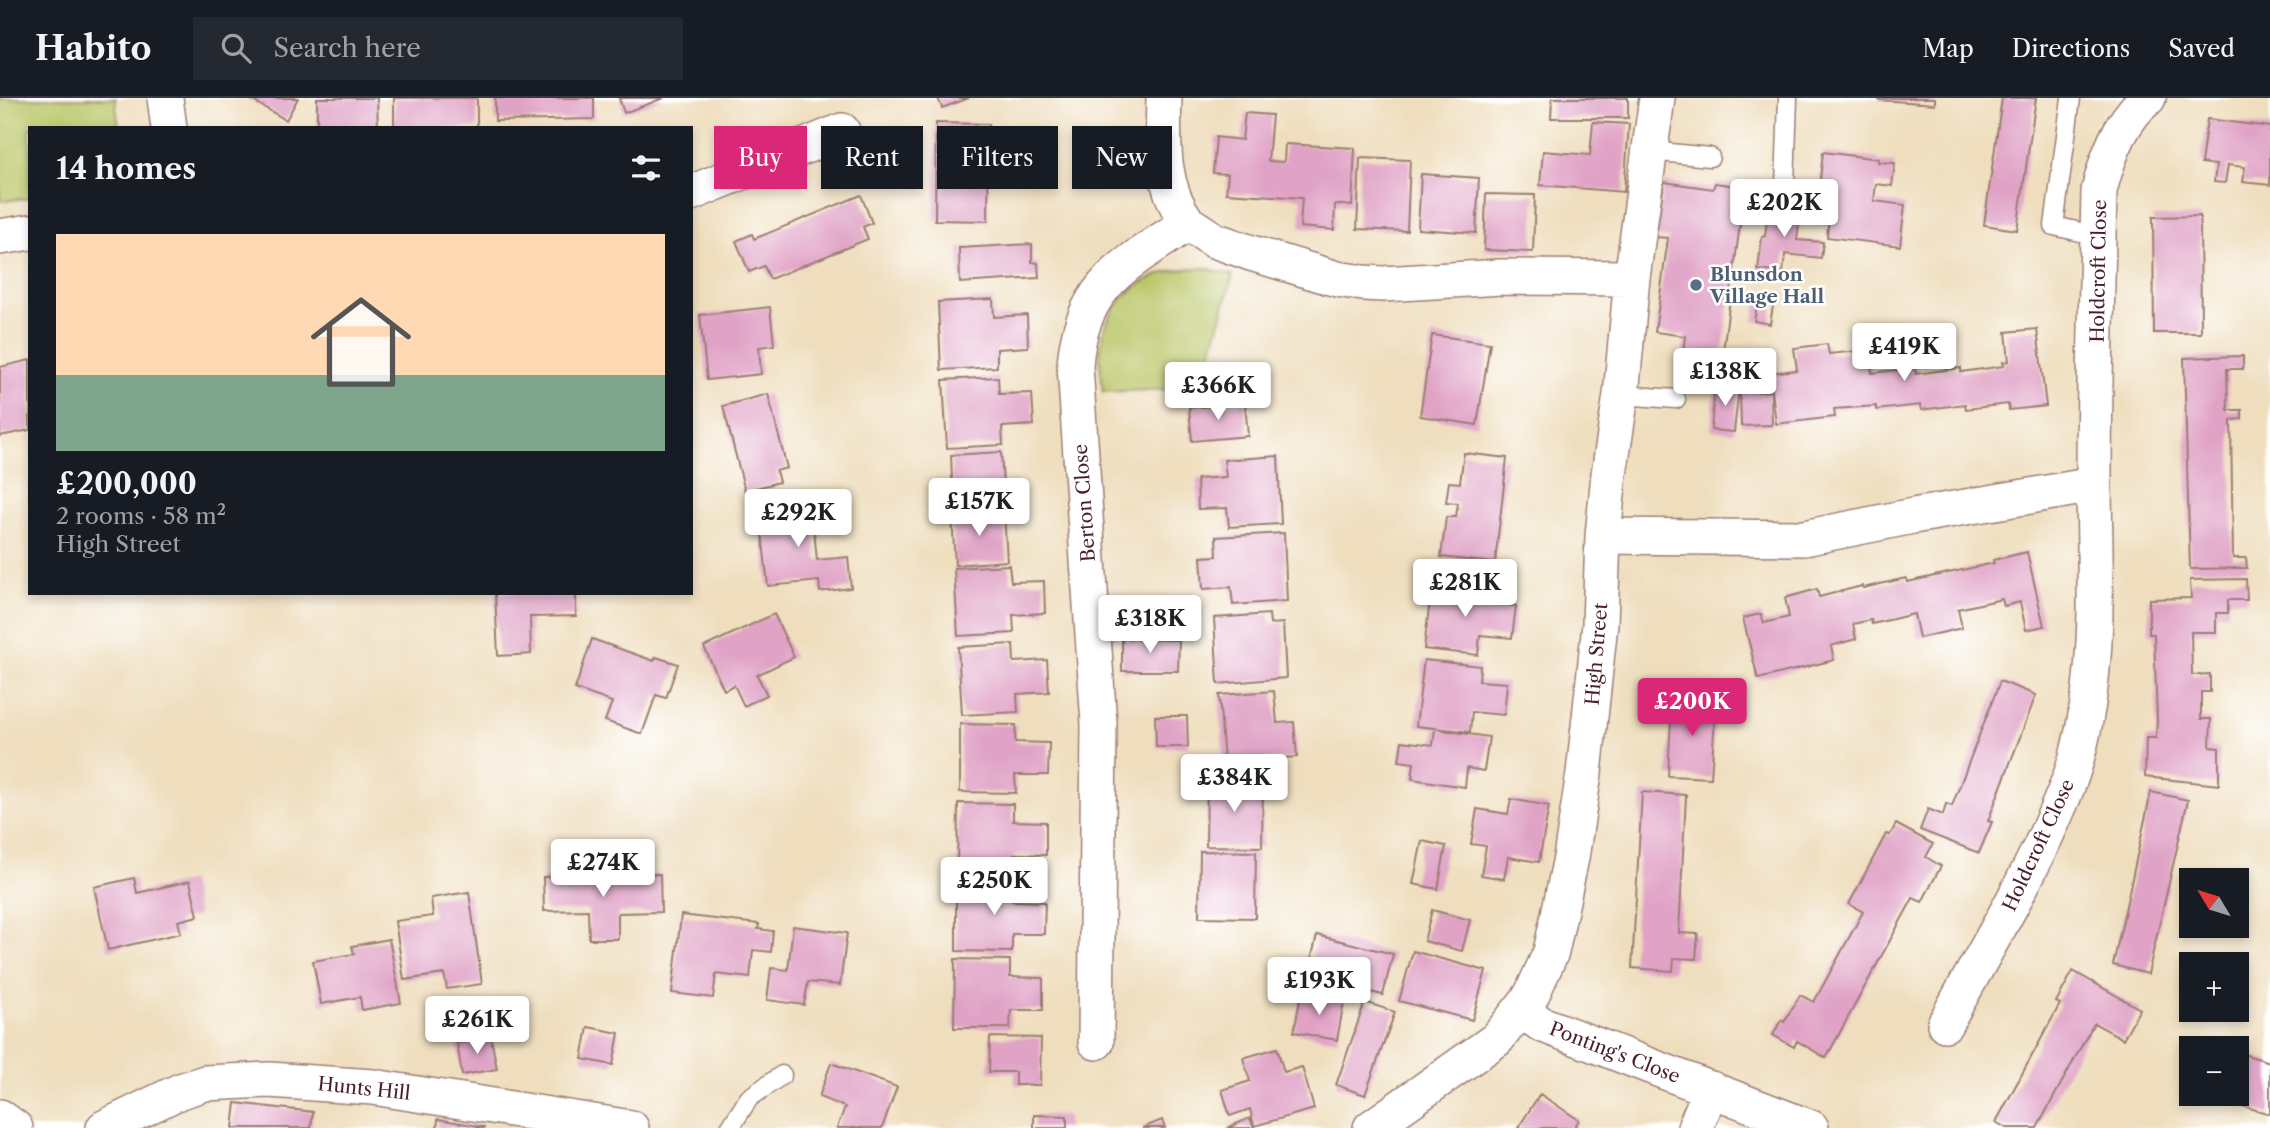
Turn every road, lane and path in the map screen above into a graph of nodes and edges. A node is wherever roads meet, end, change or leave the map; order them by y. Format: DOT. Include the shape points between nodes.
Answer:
graph roads {
  1 [pos="165,98"];
  2 [pos="1164,98"];
  3 [pos="1657,98"];
  4 [pos="1788,98"];
  5 [pos="2071,98"];
  6 [pos="2148,98"];
  7 [pos="169,126"];
  8 [pos="821,139"];
  9 [pos="1650,151"];
  10 [pos="1710,158"];
  11 [pos="1786,186"];
  12 [pos="693,191"];
  13 [pos="1188,223"];
  14 [pos="28,232"];
  15 [pos="2098,236"];
  16 [pos="0,237"];
  17 [pos="1632,278"];
  18 [pos="1621,395"];
  19 [pos="1676,399"];
  20 [pos="2094,485"];
  21 [pos="1603,536"];
  22 [pos="1521,1010"];
  23 [pos="1945,1024"];
  24 [pos="1096,1042"];
  25 [pos="782,1075"];
  26 [pos="1711,1089"];
  27 [pos="0,1117"];
  28 [pos="15,1128"];
  29 [pos="104,1128"];
  30 [pos="631,1128"];
  31 [pos="730,1128"];
  32 [pos="1371,1128"];
  33 [pos="1695,1128"];
  34 [pos="1811,1128"];
  1 -- 7 [label="street"];
  2 -- 13 [label="street" via="1163,159 1168,188"];
  3 -- 9 [label="street, High Street"];
  4 -- 11 [label="lane"];
  5 -- 15 [label="lane" via="2054,226"];
  6 -- 15 [label="street, Holdcroft Close" via="2129,116 2114,145 2099,191"];
  8 -- 12 [label="street"];
  9 -- 10 [label="lane"];
  9 -- 17 [label="street, High Street"];
  13 -- 17 [label="street" via="1214,240 1363,283"];
  13 -- 24 [label="street, Berton Close" via="1116,272 1086,311 1076,345 1100,724"];
  14 -- 16 [label="street"];
  15 -- 20 [label="street, Holdcroft Close"];
  17 -- 18 [label="street, High Street"];
  18 -- 19 [label="lane"];
  18 -- 21 [label="street, High Street"];
  20 -- 21 [label="street" via="1804,538"];
  20 -- 23 [label="street, Holdcroft Close" via="2097,615 2076,762 2032,866"];
  21 -- 22 [label="street, High Street" via="1600,624 1571,858 1551,952"];
  22 -- 26 [label="street, Ponting's Close" via="1541,1024"];
  22 -- 32 [label="street, High Street" via="1497,1039"];
  25 -- 31 [label="lane" via="749,1098"];
  26 -- 33 [label="street"];
  26 -- 34 [label="street, Ponting's Close"];
  27 -- 28 [label="street"];
  29 -- 30 [label="street, Hunts Hill" via="205,1083 270,1080 373,1087"];
}
